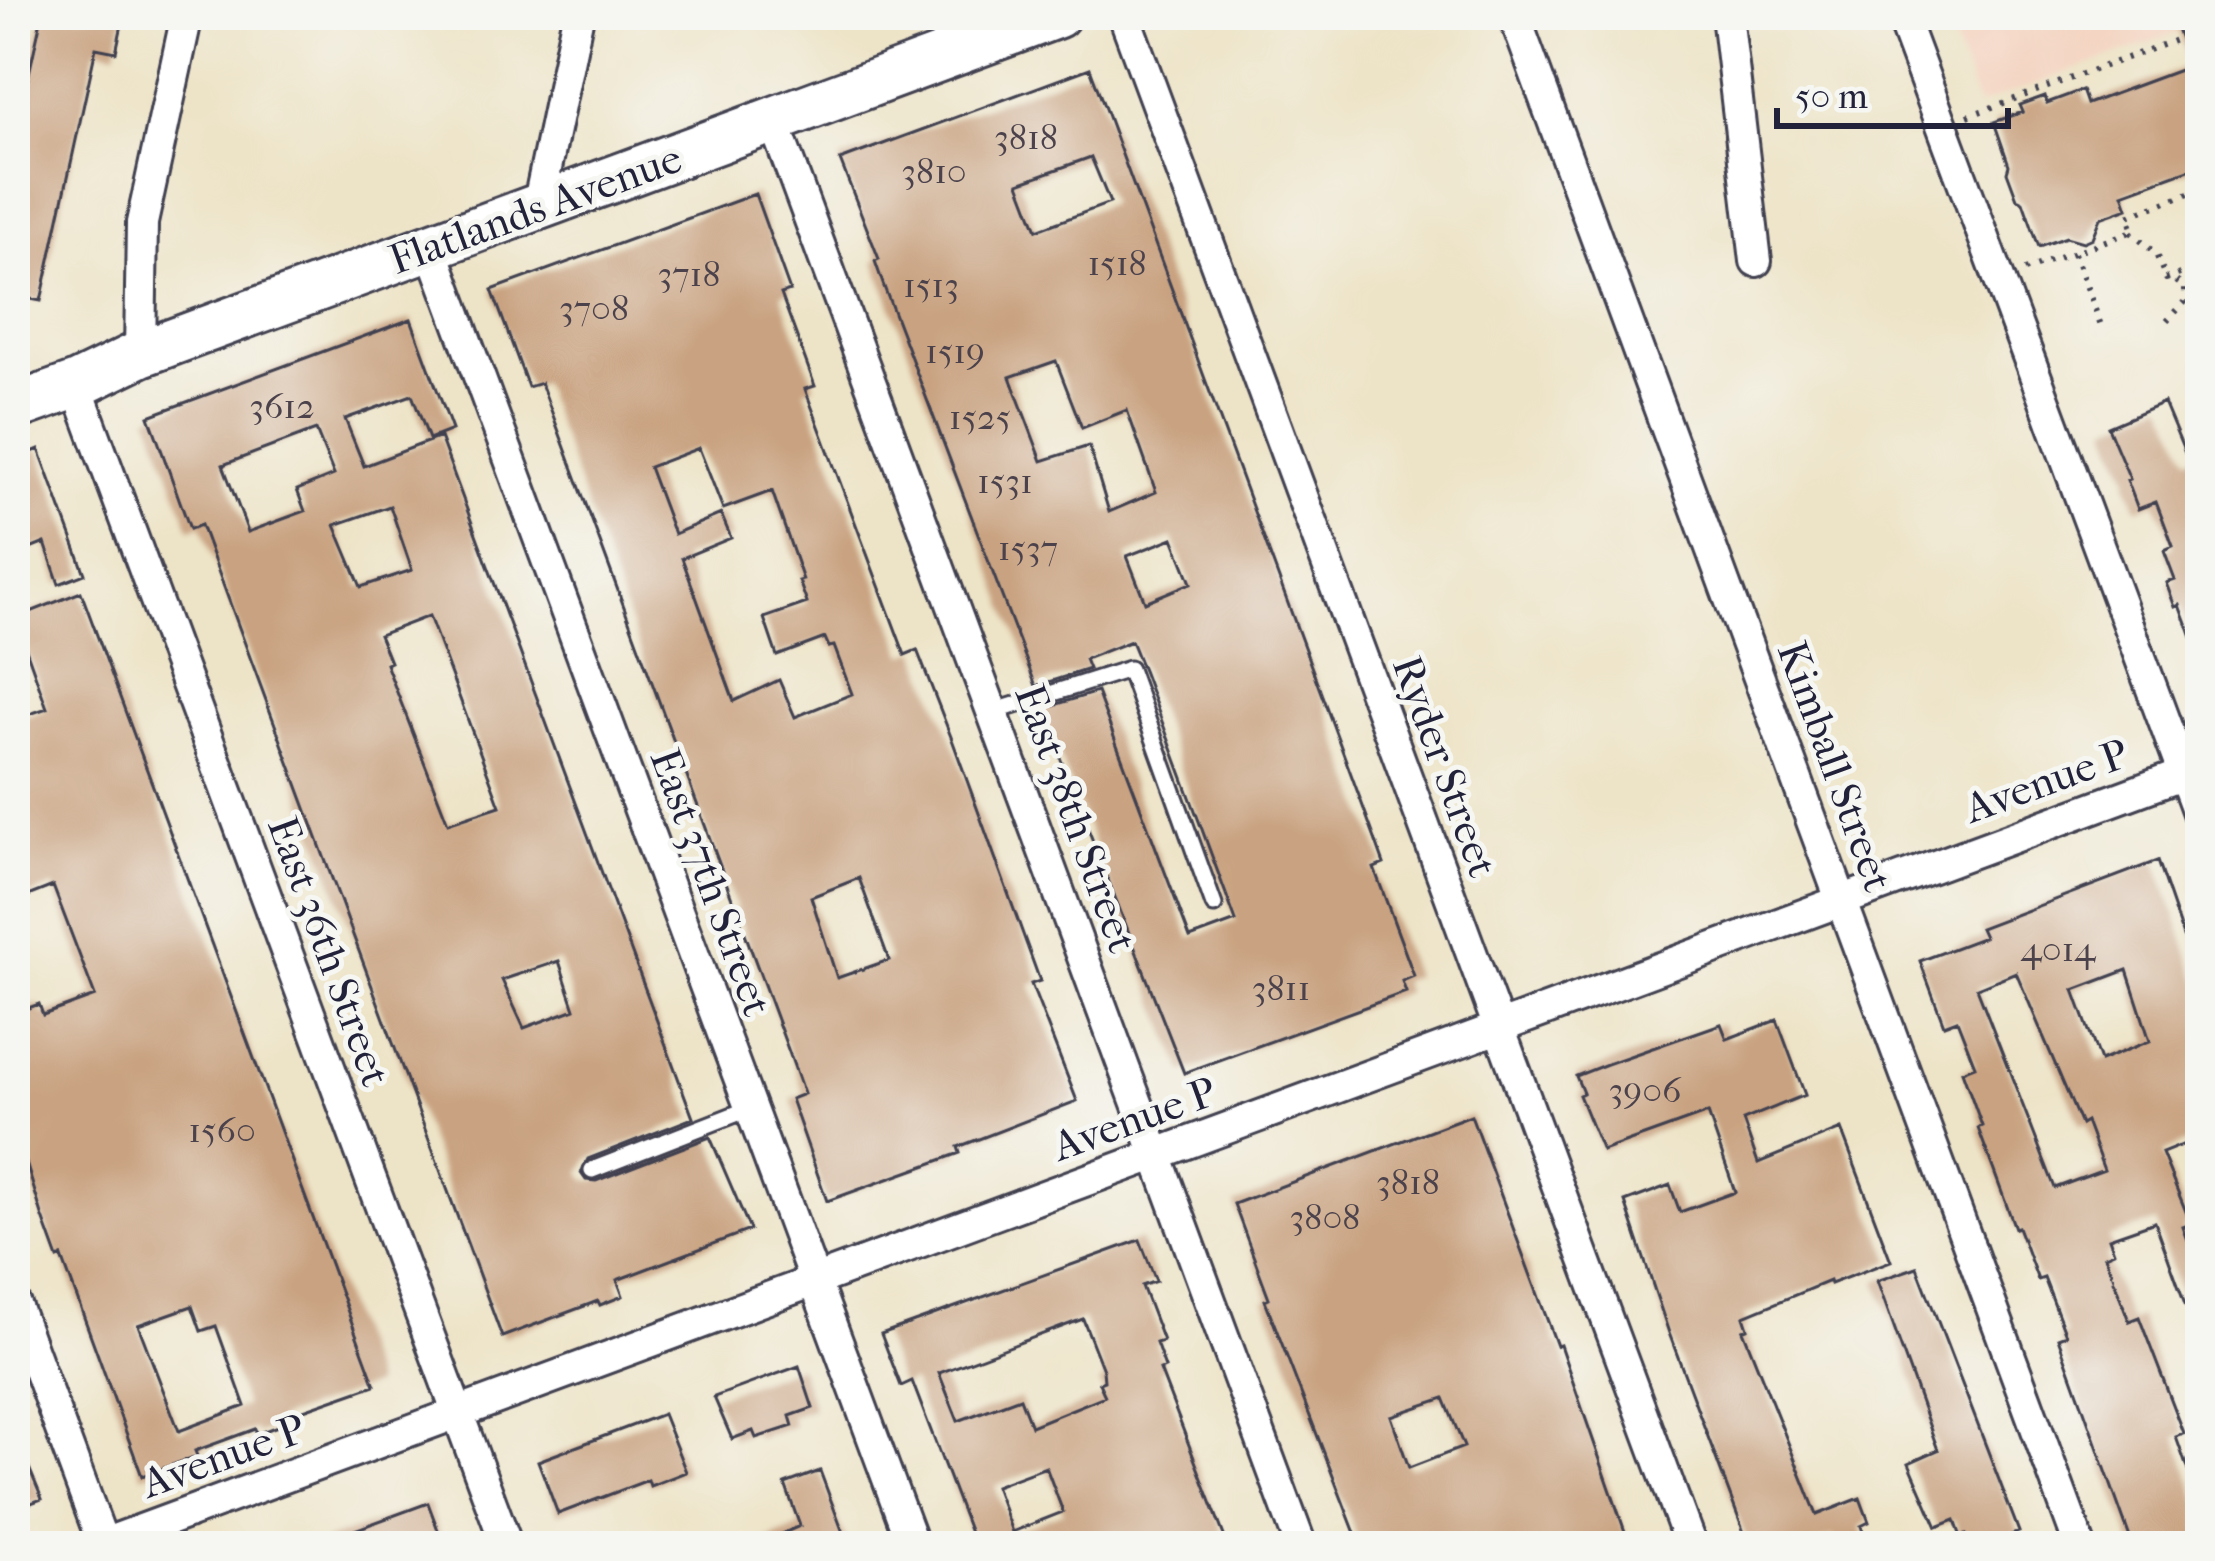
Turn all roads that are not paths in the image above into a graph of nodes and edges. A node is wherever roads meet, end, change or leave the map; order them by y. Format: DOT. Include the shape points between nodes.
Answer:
graph roads {
  1 [pos="187,15"];
  2 [pos="578,15"];
  3 [pos="1057,15"];
  4 [pos="1124,15"];
  5 [pos="1514,15"];
  6 [pos="1726,15"];
  7 [pos="1901,15"];
  8 [pos="948,36"];
  9 [pos="773,120"];
  10 [pos="538,207"];
  11 [pos="431,247"];
  12 [pos="1756,261"];
  13 [pos="140,354"];
  14 [pos="76,385"];
  15 [pos="15,407"];
  16 [pos="993,712"];
  17 [pos="2192,771"];
  18 [pos="2200,818"];
  19 [pos="1841,901"];
  20 [pos="1214,905"];
  21 [pos="1498,1028"];
  22 [pos="751,1108"];
  23 [pos="1156,1154"];
  24 [pos="592,1170"];
  25 [pos="815,1280"];
  26 [pos="15,1305"];
  27 [pos="457,1413"];
  28 [pos="102,1545"];
  29 [pos="507,1546"];
  30 [pos="913,1546"];
  31 [pos="1301,1546"];
  32 [pos="1690,1546"];
  33 [pos="2080,1546"];
  1 -- 13 [label="street" via="142,223"];
  2 -- 10 [label="street"];
  3 -- 8 [label="main road, Flatlands Avenue"];
  4 -- 21 [label="street, Ryder Street"];
  5 -- 19 [label="street, Kimball Street"];
  6 -- 12 [label="street"];
  7 -- 17 [label="street"];
  8 -- 9 [label="main road, Flatlands Avenue"];
  9 -- 10 [label="main road, Flatlands Avenue"];
  9 -- 16 [label="street, East 38th Street"];
  10 -- 11 [label="main road, Flatlands Avenue"];
  11 -- 13 [label="main road, Flatlands Avenue"];
  11 -- 22 [label="street, East 37th Street"];
  13 -- 14 [label="main road, Flatlands Avenue"];
  14 -- 15 [label="main road, Flatlands Avenue"];
  14 -- 27 [label="street, East 36th Street"];
  16 -- 20 [label="lane" via="1129,669"];
  16 -- 23 [label="street, East 38th Street"];
  17 -- 18 [label="street"];
  17 -- 19 [label="street, Avenue P"];
  19 -- 21 [label="street, Avenue P"];
  19 -- 33 [label="street, Kimball Street"];
  21 -- 23 [label="street, Avenue P"];
  21 -- 32 [label="street, Ryder Street"];
  22 -- 24 [label="lane"];
  22 -- 25 [label="street, East 37th Street"];
  23 -- 25 [label="street, Avenue P"];
  23 -- 31 [label="street, East 38th Street"];
  25 -- 27 [label="street, Avenue P"];
  25 -- 30 [label="street, East 37th Street"];
  26 -- 28 [label="street"];
  27 -- 28 [label="street, Avenue P"];
  27 -- 29 [label="street, East 36th Street"];
}
